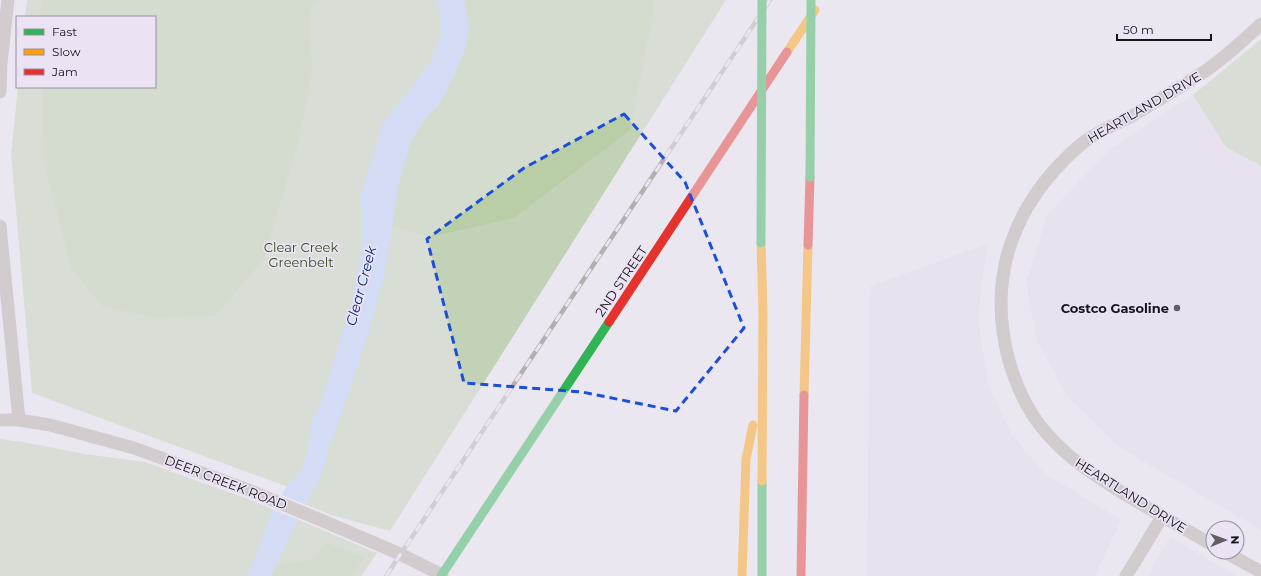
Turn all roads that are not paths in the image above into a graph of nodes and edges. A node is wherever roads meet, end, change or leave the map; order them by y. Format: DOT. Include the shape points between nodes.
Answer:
graph roads {
  1 [pos="8,0"];
  2 [pos="762,0"];
  3 [pos="811,0"];
  4 [pos="822,0"];
  5 [pos="1261,24"];
  6 [pos="0,92"];
  7 [pos="0,226"];
  8 [pos="763,385"];
  9 [pos="0,420"];
  10 [pos="19,420"];
  11 [pos="1162,517"];
  12 [pos="1205,541"];
  13 [pos="1239,560"];
  14 [pos="1261,572"];
  15 [pos="441,576"];
  16 [pos="742,576"];
  17 [pos="762,576"];
  18 [pos="802,576"];
  19 [pos="1126,576"];
  1 -- 6 [label="street"];
  2 -- 8 [label="main road, bridge"];
  3 -- 18 [label="main road, bridge"];
  4 -- 15 [label="main road, 2ND STREET"];
  5 -- 11 [label="street, HEARTLAND DRIVE" via="1207,70 1134,115 1100,131 1061,162 1030,202 1010,245 1004,267 1001,318 1004,343 1013,375 1034,416 1069,456"];
  7 -- 10 [label="street"];
  8 -- 16 [label="main road" via="746,459"];
  8 -- 17 [label="main road"];
  9 -- 10 [label="street, DEER CREEK ROAD"];
  10 -- 15 [label="street, DEER CREEK ROAD" via="50,425 134,448 246,489 400,554"];
  11 -- 12 [label="street, HEARTLAND DRIVE"];
  11 -- 19 [label="street"];
  13 -- 14 [label="street"];
}
